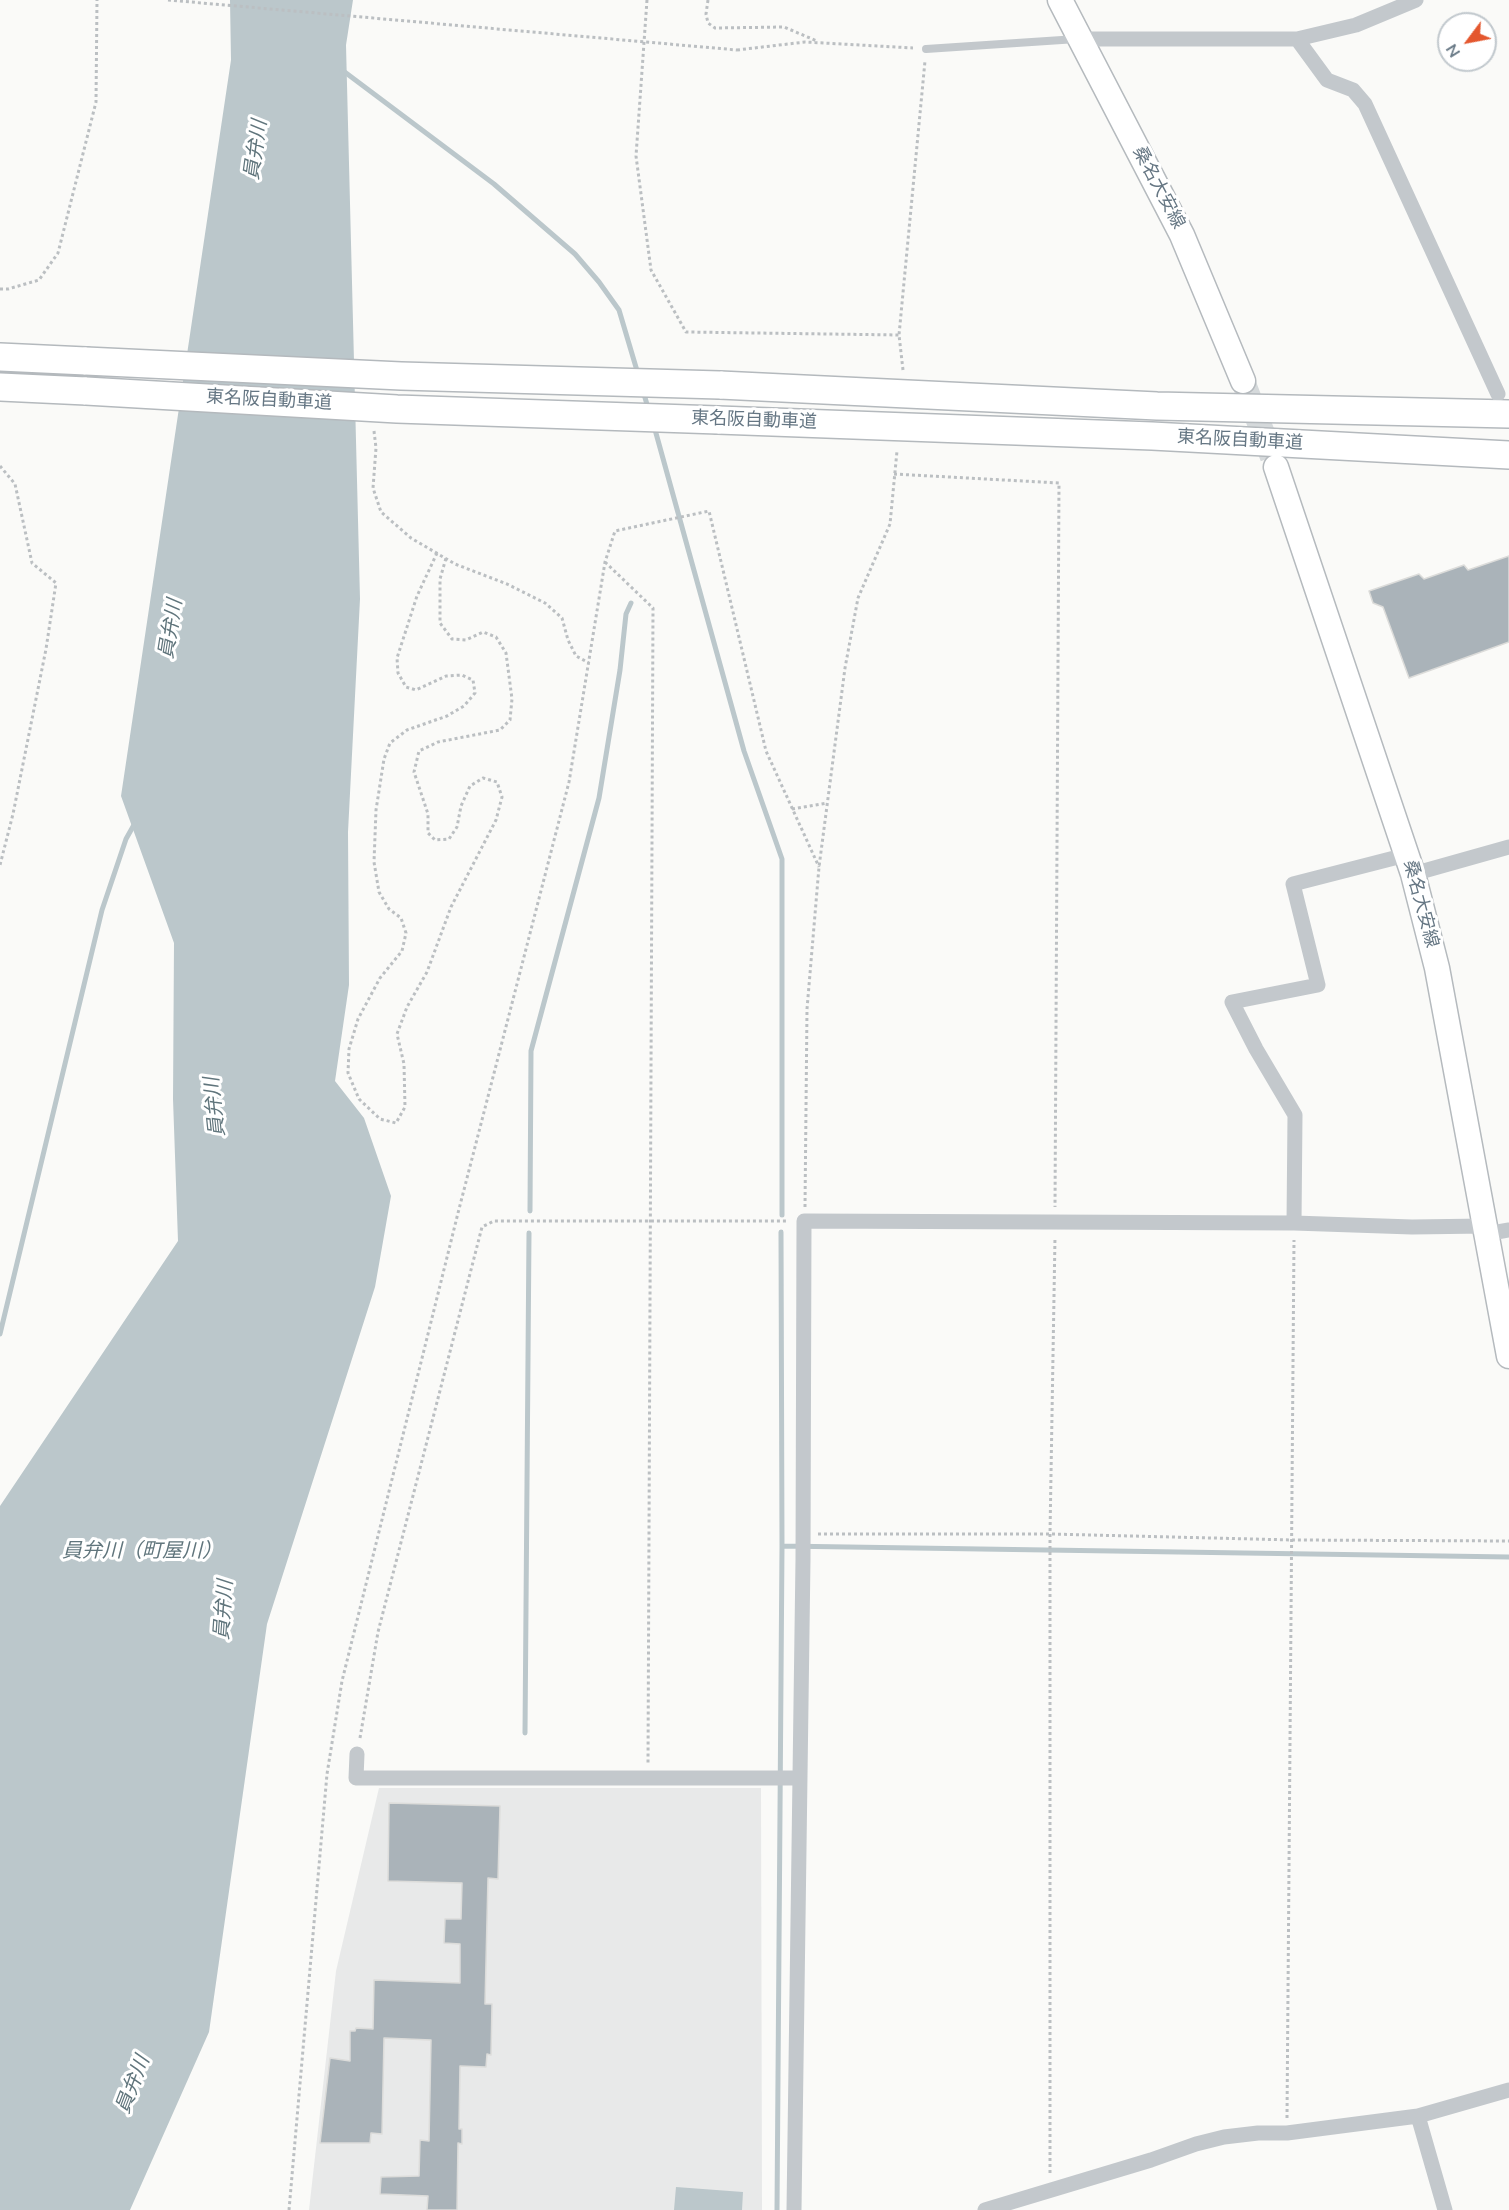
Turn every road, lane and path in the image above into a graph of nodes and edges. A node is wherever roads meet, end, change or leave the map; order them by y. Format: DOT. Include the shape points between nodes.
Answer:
graph roads {
  1 [pos="96,0"];
  2 [pos="168,0"];
  3 [pos="647,0"];
  4 [pos="708,0"];
  5 [pos="1060,0"];
  6 [pos="1416,0"];
  7 [pos="1082,39"];
  8 [pos="1297,39"];
  9 [pos="822,43"];
  10 [pos="926,49"];
  11 [pos="0,289"];
  12 [pos="899,335"];
  13 [pos="0,357"];
  14 [pos="903,370"];
  15 [pos="1243,381"];
  16 [pos="0,387"];
  17 [pos="1504,404"];
  18 [pos="374,426"];
  19 [pos="897,451"];
  20 [pos="1509,455"];
  21 [pos="0,466"];
  22 [pos="1276,467"];
  23 [pos="894,474"];
  24 [pos="437,553"];
  25 [pos="446,558"];
  26 [pos="605,562"];
  27 [pos="589,663"];
  28 [pos="827,803"];
  29 [pos="792,809"];
  30 [pos="1509,847"];
  31 [pos="1410,864"];
  32 [pos="0,865"];
  33 [pos="819,867"];
  34 [pos="650,1221"];
  35 [pos="804,1221"];
  36 [pos="1055,1221"];
  37 [pos="1294,1223"];
  38 [pos="1493,1230"];
  39 [pos="1509,1356"];
  40 [pos="802,1534"];
  41 [pos="1050,1537"];
  42 [pos="1293,1541"];
  43 [pos="1509,1541"];
  44 [pos="357,1754"];
  45 [pos="647,1778"];
  46 [pos="794,1778"];
  47 [pos="1509,2090"];
  48 [pos="1418,2116"];
  49 [pos="1287,2133"];
  50 [pos="1050,2189"];
  51 [pos="288,2210"];
  52 [pos="794,2210"];
  53 [pos="985,2210"];
  54 [pos="1445,2210"];
  1 -- 11 [label="path" via="96,102 58,253 39,280"];
  2 -- 9 [label="path, bridge" via="736,50"];
  3 -- 12 [label="path" via="636,156 651,270 686,332"];
  4 -- 9 [label="path" via="708,23 716,28 784,27"];
  5 -- 7 [label="main road, 桑名大安線"];
  6 -- 8 [label="street" via="1356,25"];
  7 -- 8 [label="street"];
  7 -- 10 [label="lane"];
  7 -- 15 [label="main road, 桑名大安線" via="1182,235"];
  8 -- 17 [label="street" via="1327,80 1353,90 1365,104"];
  9 -- 10 [label="path"];
  10 -- 12 [label="path"];
  12 -- 14 [label="path"];
  13 -- 17 [label="highway, 東名阪自動車道, bridge" via="1157,406"];
  16 -- 20 [label="highway, 東名阪自動車道, bridge" via="397,409 1152,436"];
  18 -- 24 [label="path" via="373,488 381,512 411,538"];
  19 -- 23 [label="path"];
  21 -- 32 [label="path" via="15,484 32,563 56,583 46,649"];
  22 -- 31 [label="main road, 桑名大安線"];
  23 -- 28 [label="path" via="890,524 858,598"];
  23 -- 36 [label="path" via="1059,483"];
  24 -- 25 [label="path"];
  24 -- 25 [label="path" via="417,596 397,658 398,673 406,687 416,690 446,676 462,675 473,680 475,693 464,706 447,716 407,730 390,743 384,759 376,810 374,862 379,892 389,909 401,918 406,933 402,951 380,978 358,1019 349,1049 348,1073 359,1099 380,1119 396,1123 405,1107 404,1064 397,1034 427,972 451,908 496,820 502,797 497,782 483,778 476,782 470,786 457,827 449,839 435,840 428,833 428,814 414,772 419,751 438,742 500,730 510,720 512,699 506,653 496,637 483,632 466,639 452,639 440,623 440,579"];
  25 -- 27 [label="path" via="545,603 562,618 576,656"];
  26 -- 27 [label="path"];
  26 -- 29 [label="path" via="615,531 709,511 766,751"];
  26 -- 34 [label="path" via="653,608"];
  27 -- 51 [label="path" via="568,782 342,1681 327,1773"];
  28 -- 29 [label="path"];
  28 -- 33 [label="path"];
  29 -- 33 [label="path"];
  30 -- 31 [label="street"];
  31 -- 37 [label="street" via="1293,884 1318,985 1232,1002 1295,1115"];
  31 -- 38 [label="main road, 桑名大安線" via="1437,968"];
  33 -- 35 [label="path" via="807,1009"];
  34 -- 35 [label="path"];
  34 -- 44 [label="path" via="494,1221 482,1227 378,1632"];
  34 -- 45 [label="path"];
  35 -- 36 [label="street"];
  35 -- 40 [label="street"];
  36 -- 37 [label="street"];
  36 -- 41 [label="path"];
  37 -- 38 [label="street"];
  37 -- 42 [label="path"];
  38 -- 39 [label="main road, 桑名大安線"];
  40 -- 41 [label="path"];
  40 -- 46 [label="street"];
  41 -- 42 [label="path"];
  41 -- 50 [label="path"];
  42 -- 43 [label="path"];
  42 -- 49 [label="path"];
  44 -- 45 [label="street" via="356,1778"];
  45 -- 46 [label="street"];
  46 -- 52 [label="street"];
  47 -- 48 [label="street"];
  48 -- 49 [label="street"];
  48 -- 54 [label="street"];
  49 -- 50 [label="street" via="1224,2137"];
  50 -- 53 [label="street"];
}
